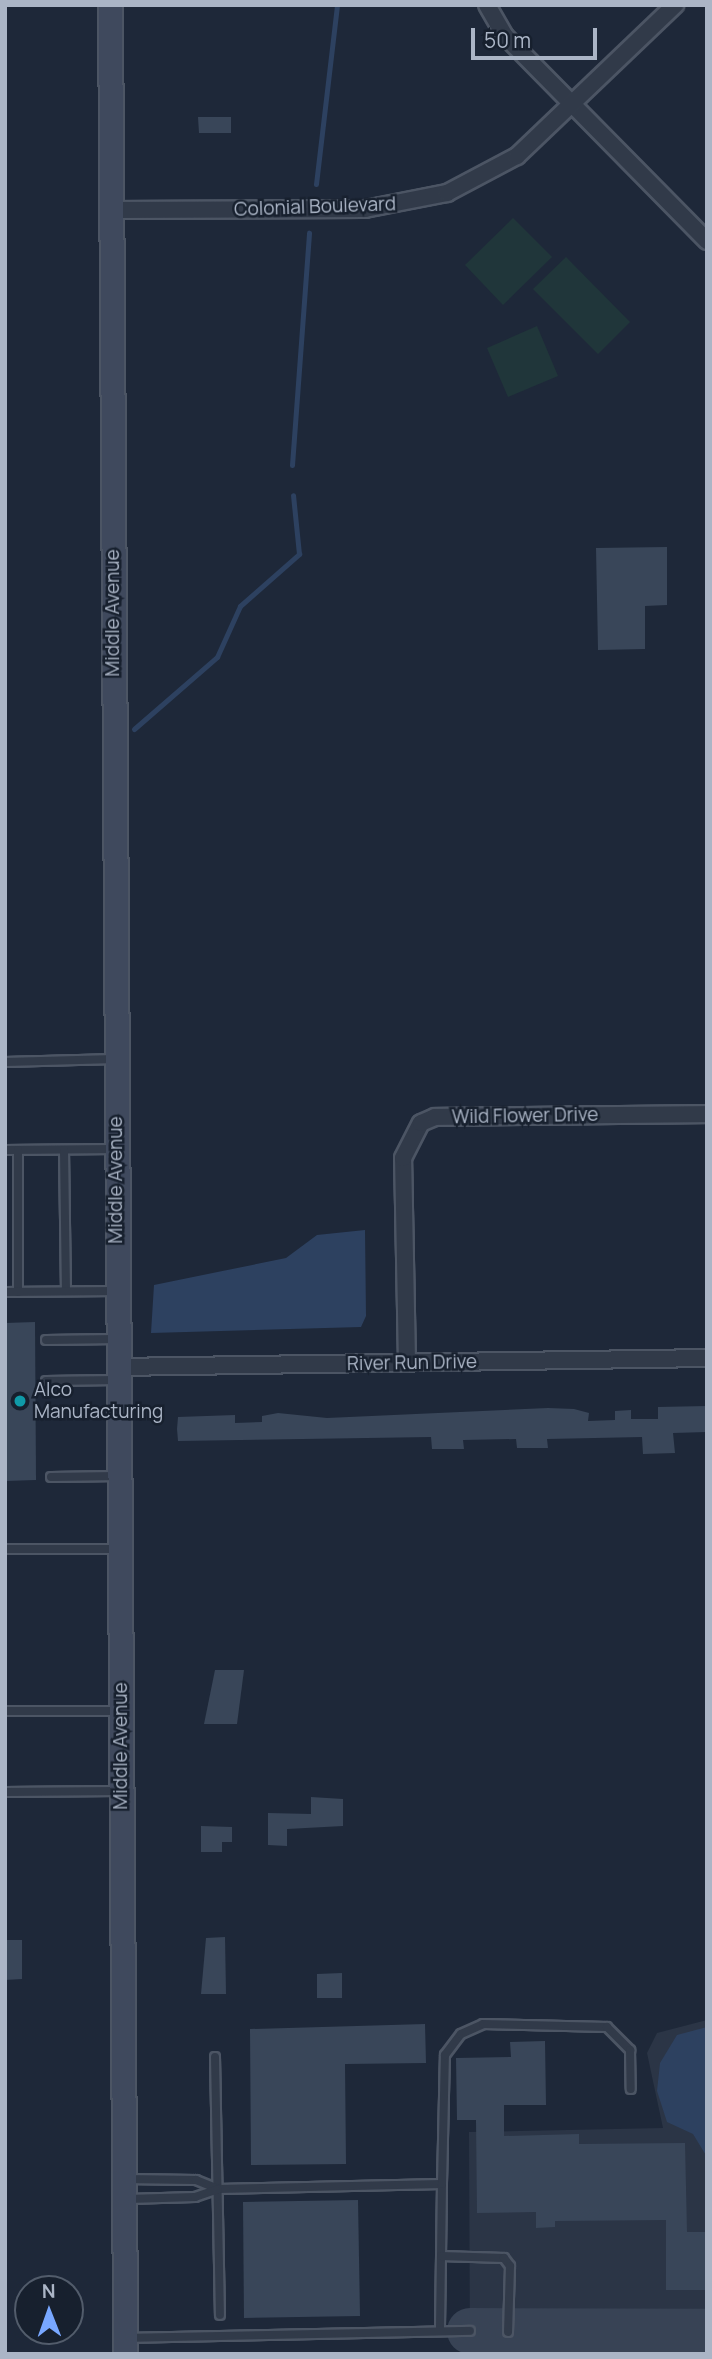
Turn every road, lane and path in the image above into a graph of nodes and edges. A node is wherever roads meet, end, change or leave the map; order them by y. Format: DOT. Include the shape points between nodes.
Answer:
graph roads {
  1 [pos="110,5"];
  2 [pos="487,5"];
  3 [pos="675,5"];
  4 [pos="570,105"];
  5 [pos="111,210"];
  6 [pos="707,242"];
  7 [pos="115,1059"];
  8 [pos="5,1062"];
  9 [pos="707,1114"];
  10 [pos="116,1149"];
  11 [pos="5,1150"];
  12 [pos="18,1150"];
  13 [pos="64,1150"];
  14 [pos="66,1291"];
  15 [pos="117,1291"];
  16 [pos="5,1292"];
  17 [pos="18,1292"];
  18 [pos="117,1339"];
  19 [pos="46,1340"];
  20 [pos="707,1358"];
  21 [pos="407,1363"];
  22 [pos="117,1373"];
  23 [pos="46,1381"];
  24 [pos="118,1476"];
  25 [pos="51,1477"];
  26 [pos="5,1549"];
  27 [pos="118,1549"];
  28 [pos="5,1711"];
  29 [pos="120,1711"];
  30 [pos="5,1791"];
  31 [pos="121,1791"];
  32 [pos="215,2057"];
  33 [pos="632,2089"];
  34 [pos="442,2184"];
  35 [pos="124,2189"];
  36 [pos="218,2189"];
  37 [pos="441,2256"];
  38 [pos="220,2315"];
  39 [pos="440,2330"];
  40 [pos="470,2331"];
  41 [pos="508,2332"];
  42 [pos="125,2346"];
  1 -- 5 [label="street, Middle Avenue"];
  2 -- 4 [label="street" via="505,36"];
  3 -- 4 [label="street, Colonial Boulevard"];
  4 -- 5 [label="street, Colonial Boulevard" via="503,166 427,200 365,209"];
  4 -- 6 [label="street"];
  5 -- 7 [label="street, Middle Avenue"];
  7 -- 8 [label="lane"];
  7 -- 10 [label="street, Middle Avenue"];
  9 -- 21 [label="street, Wild Flower Drive" via="435,1117 421,1123 403,1158"];
  10 -- 13 [label="lane"];
  10 -- 15 [label="street, Middle Avenue"];
  11 -- 12 [label="lane"];
  12 -- 13 [label="lane"];
  12 -- 17 [label="lane"];
  13 -- 14 [label="lane"];
  14 -- 15 [label="lane"];
  14 -- 17 [label="lane"];
  15 -- 18 [label="street, Middle Avenue"];
  16 -- 17 [label="lane"];
  18 -- 19 [label="lane"];
  18 -- 22 [label="street, Middle Avenue"];
  20 -- 21 [label="street, River Run Drive"];
  21 -- 22 [label="street, River Run Drive"];
  22 -- 23 [label="lane"];
  22 -- 24 [label="street, Middle Avenue"];
  24 -- 25 [label="lane"];
  24 -- 27 [label="street, Middle Avenue"];
  26 -- 27 [label="lane"];
  27 -- 29 [label="street, Middle Avenue"];
  28 -- 29 [label="lane"];
  29 -- 31 [label="street, Middle Avenue"];
  30 -- 31 [label="lane"];
  31 -- 35 [label="street, Middle Avenue"];
  32 -- 36 [label="lane"];
  33 -- 34 [label="lane" via="629,2050 607,2027 483,2024 461,2034 445,2054"];
  34 -- 36 [label="lane"];
  34 -- 37 [label="lane"];
  35 -- 36 [label="lane" via="195,2197"];
  35 -- 36 [label="lane" via="196,2180"];
  35 -- 42 [label="street, Middle Avenue"];
  36 -- 38 [label="lane"];
  37 -- 39 [label="lane"];
  37 -- 41 [label="lane" via="504,2258 510,2266"];
  39 -- 40 [label="lane"];
  39 -- 42 [label="lane"];
}
